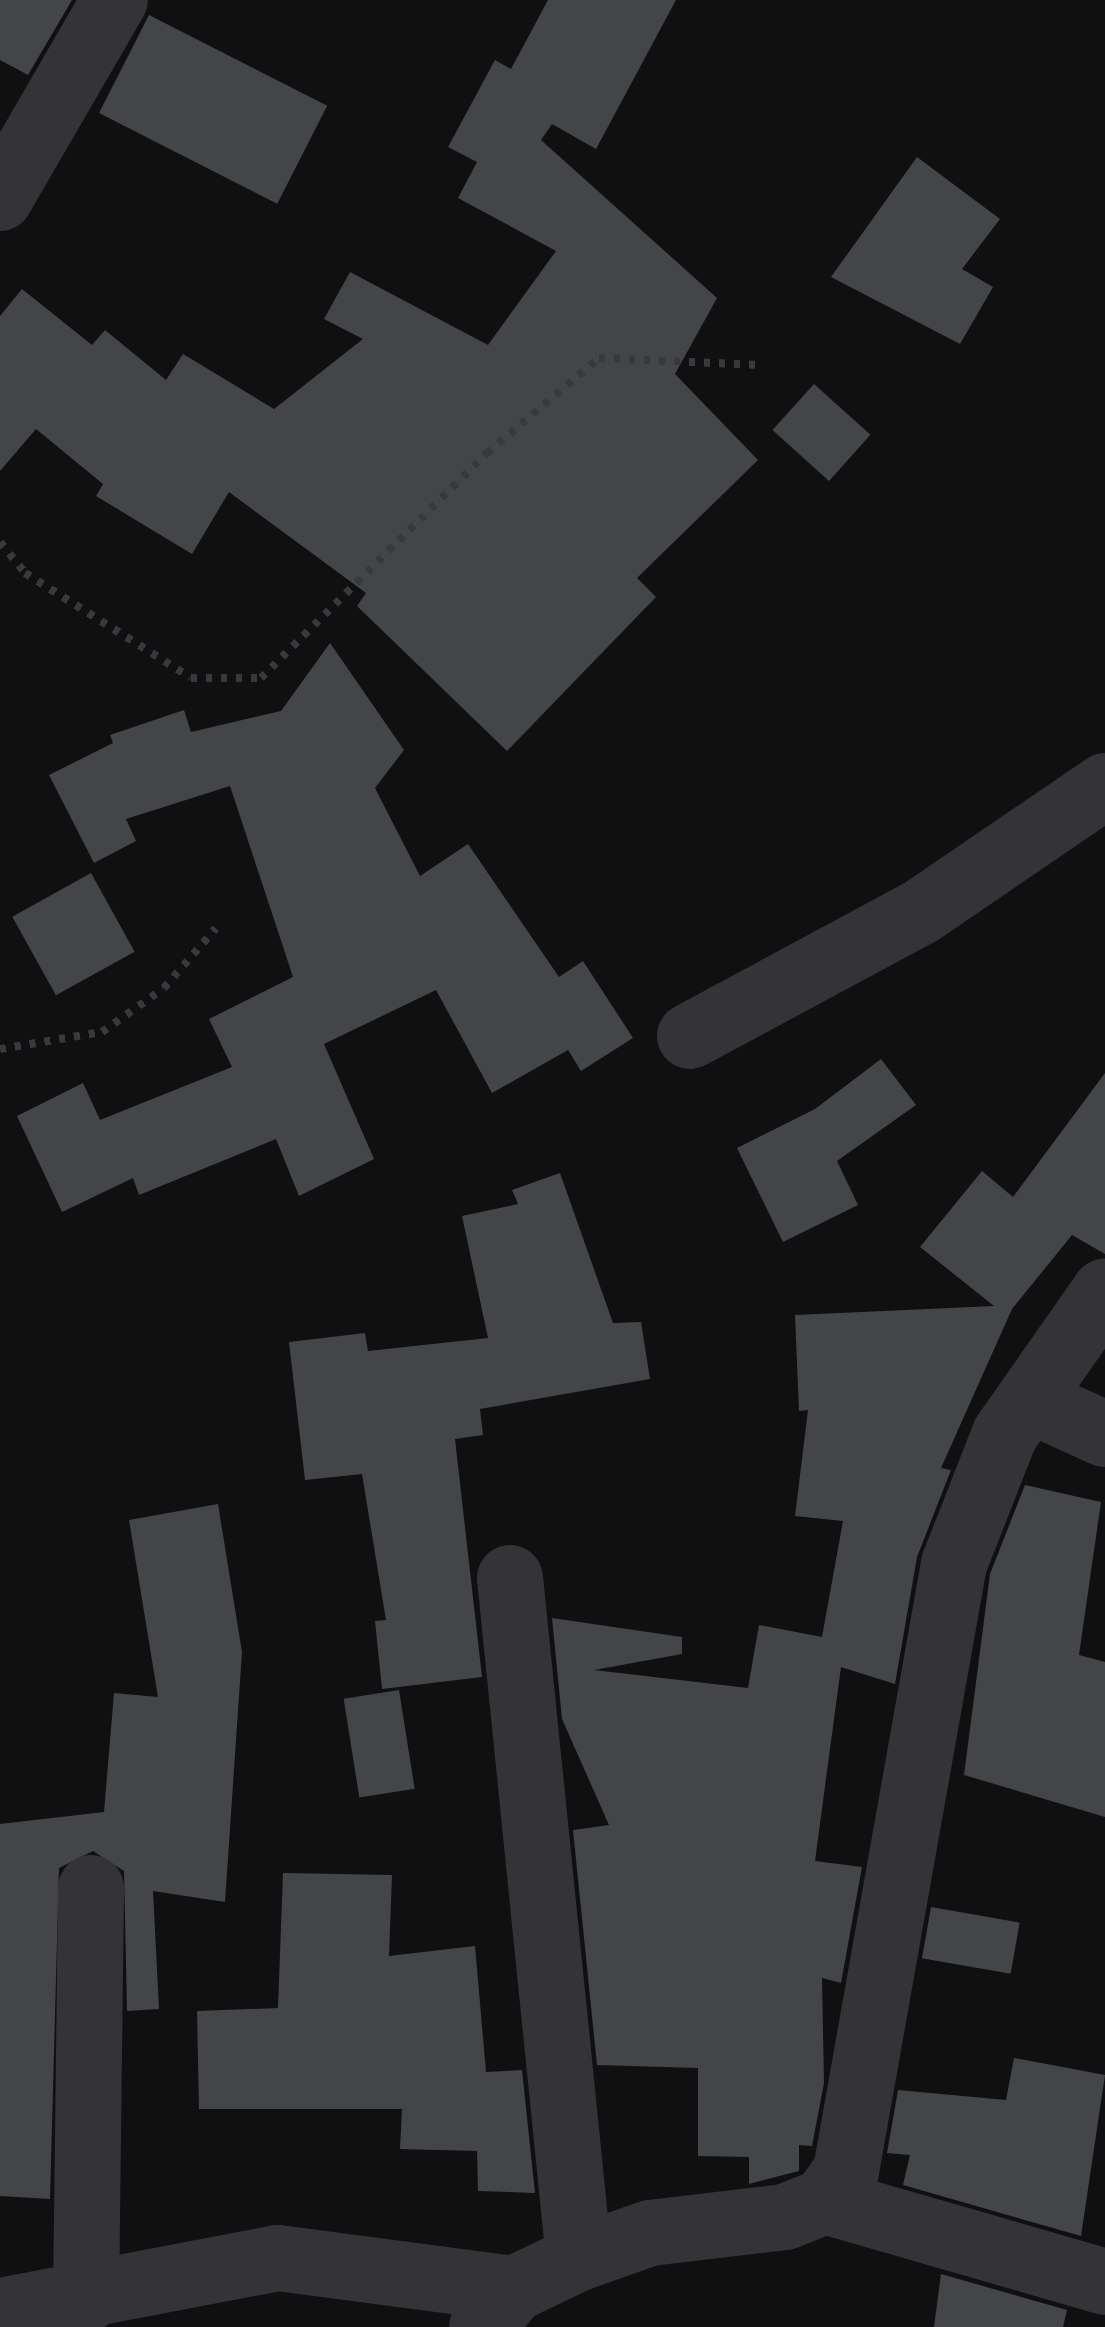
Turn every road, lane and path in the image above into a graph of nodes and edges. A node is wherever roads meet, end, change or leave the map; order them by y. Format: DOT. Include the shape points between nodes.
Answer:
graph roads {
  1 [pos="116,0"];
  2 [pos="0,198"];
  3 [pos="760,365"];
  4 [pos="0,542"];
  5 [pos="1105,786"];
  6 [pos="216,928"];
  7 [pos="689,1036"];
  8 [pos="0,1049"];
  9 [pos="1105,1291"];
  10 [pos="1034,1402"];
  11 [pos="1105,1434"];
  12 [pos="510,1578"];
  13 [pos="91,1888"];
  14 [pos="825,2201"];
  15 [pos="579,2258"];
  16 [pos="1105,2282"];
  17 [pos="86,2300"];
  18 [pos="498,2308"];
  19 [pos="0,2311"];
  1 -- 2 [label="street"];
  3 -- 4 [label="path" via="599,358 487,453 261,678 191,678 26,572"];
  5 -- 7 [label="street" via="922,910"];
  6 -- 8 [label="path" via="164,988 102,1032"];
  9 -- 10 [label="street"];
  10 -- 11 [label="street"];
  10 -- 14 [label="street" via="1005,1434 954,1564 845,2171"];
  12 -- 15 [label="street"];
  13 -- 17 [label="street"];
  14 -- 15 [label="street" via="785,2217 650,2233"];
  14 -- 16 [label="street"];
  15 -- 18 [label="street"];
  17 -- 18 [label="street" via="278,2258"];
  17 -- 19 [label="street"];
}
